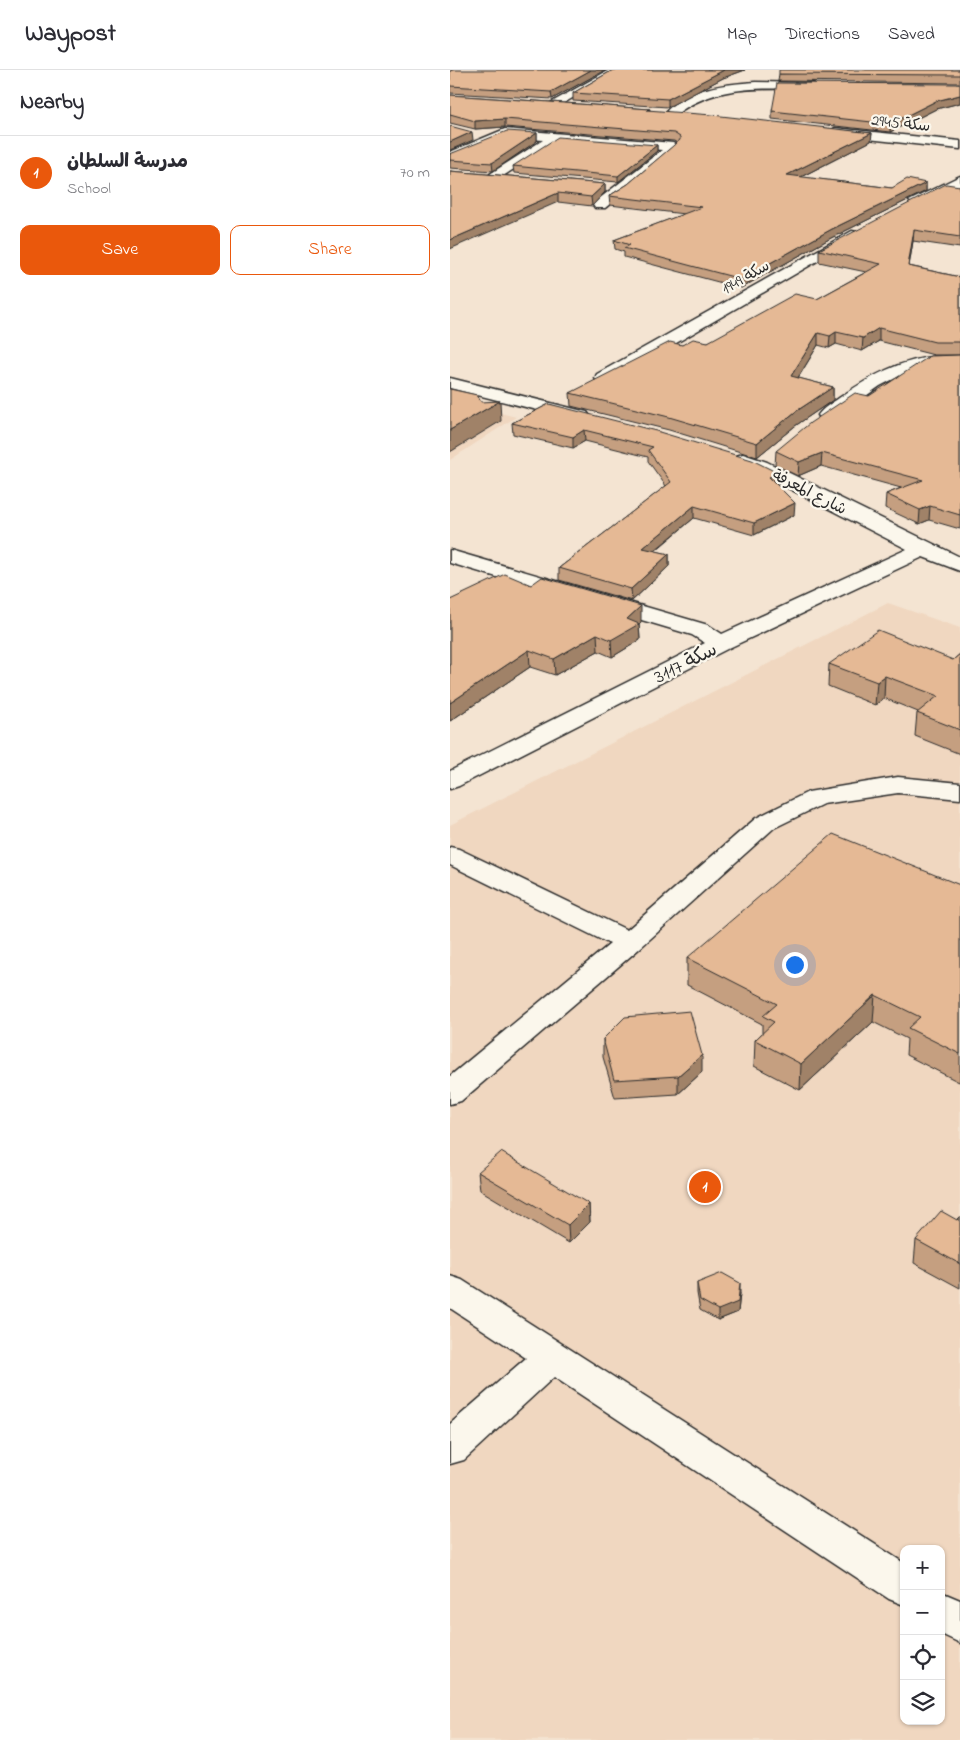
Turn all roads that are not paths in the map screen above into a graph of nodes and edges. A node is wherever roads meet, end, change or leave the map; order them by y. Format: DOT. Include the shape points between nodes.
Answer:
graph roads {
  1 [pos="617,70"];
  2 [pos="773,73"];
  3 [pos="767,86"];
  4 [pos="825,86"];
  5 [pos="530,103"];
  6 [pos="555,104"];
  7 [pos="574,106"];
  8 [pos="690,115"];
  9 [pos="603,130"];
  10 [pos="822,130"];
  11 [pos="505,133"];
  12 [pos="475,135"];
  13 [pos="556,137"];
  14 [pos="589,140"];
  15 [pos="960,145"];
  16 [pos="450,157"];
  17 [pos="514,179"];
  18 [pos="960,180"];
  19 [pos="602,186"];
  20 [pos="622,188"];
  21 [pos="600,205"];
  22 [pos="906,206"];
  23 [pos="863,229"];
  24 [pos="960,361"];
  25 [pos="450,383"];
  26 [pos="586,388"];
  27 [pos="450,391"];
  28 [pos="569,398"];
  29 [pos="508,406"];
  30 [pos="551,408"];
  31 [pos="597,420"];
  32 [pos="810,426"];
  33 [pos="725,455"];
  34 [pos="923,549"];
  35 [pos="450,556"];
  36 [pos="960,565"];
  37 [pos="721,643"];
  38 [pos="450,782"];
  39 [pos="960,791"];
  40 [pos="450,855"];
  41 [pos="630,942"];
  42 [pos="450,1093"];
  43 [pos="450,1290"];
  44 [pos="552,1357"];
  45 [pos="450,1448"];
  46 [pos="900,1583"];
  47 [pos="945,1614"];
  48 [pos="960,1623"];
  1 -- 6 [label="street"];
  2 -- 3 [label="street"];
  3 -- 4 [label="street"];
  3 -- 8 [label="street" via="704,94 666,113"];
  5 -- 6 [label="street"];
  6 -- 7 [label="street"];
  6 -- 11 [label="street"];
  9 -- 14 [label="street"];
  10 -- 15 [label="street, سكة 2945"];
  11 -- 12 [label="street"];
  11 -- 13 [label="street"];
  11 -- 16 [label="street"];
  13 -- 14 [label="street"];
  13 -- 17 [label="street" via="490,177"];
  14 -- 20 [label="street" via="673,147"];
  18 -- 22 [label="street"];
  19 -- 20 [label="street"];
  20 -- 21 [label="street"];
  23 -- 26 [label="street, سكة 1949"];
  24 -- 32 [label="street" via="916,362 892,370"];
  25 -- 29 [label="street"];
  27 -- 29 [label="street"];
  28 -- 30 [label="street"];
  29 -- 30 [label="street"];
  30 -- 31 [label="street"];
  33 -- 34 [label="street, شارع المعرفة" via="767,460"];
  34 -- 36 [label="street, شارع المعرفة"];
  34 -- 37 [label="street, سكة 3117"];
  35 -- 37 [label="street" via="700,630"];
  37 -- 38 [label="street, سكة 3117"];
  39 -- 41 [label="street" via="898,785 817,797 765,823"];
  40 -- 41 [label="street"];
  41 -- 42 [label="street"];
  43 -- 44 [label="street"];
  44 -- 45 [label="street"];
  44 -- 46 [label="street"];
  47 -- 48 [label="street"];
}
